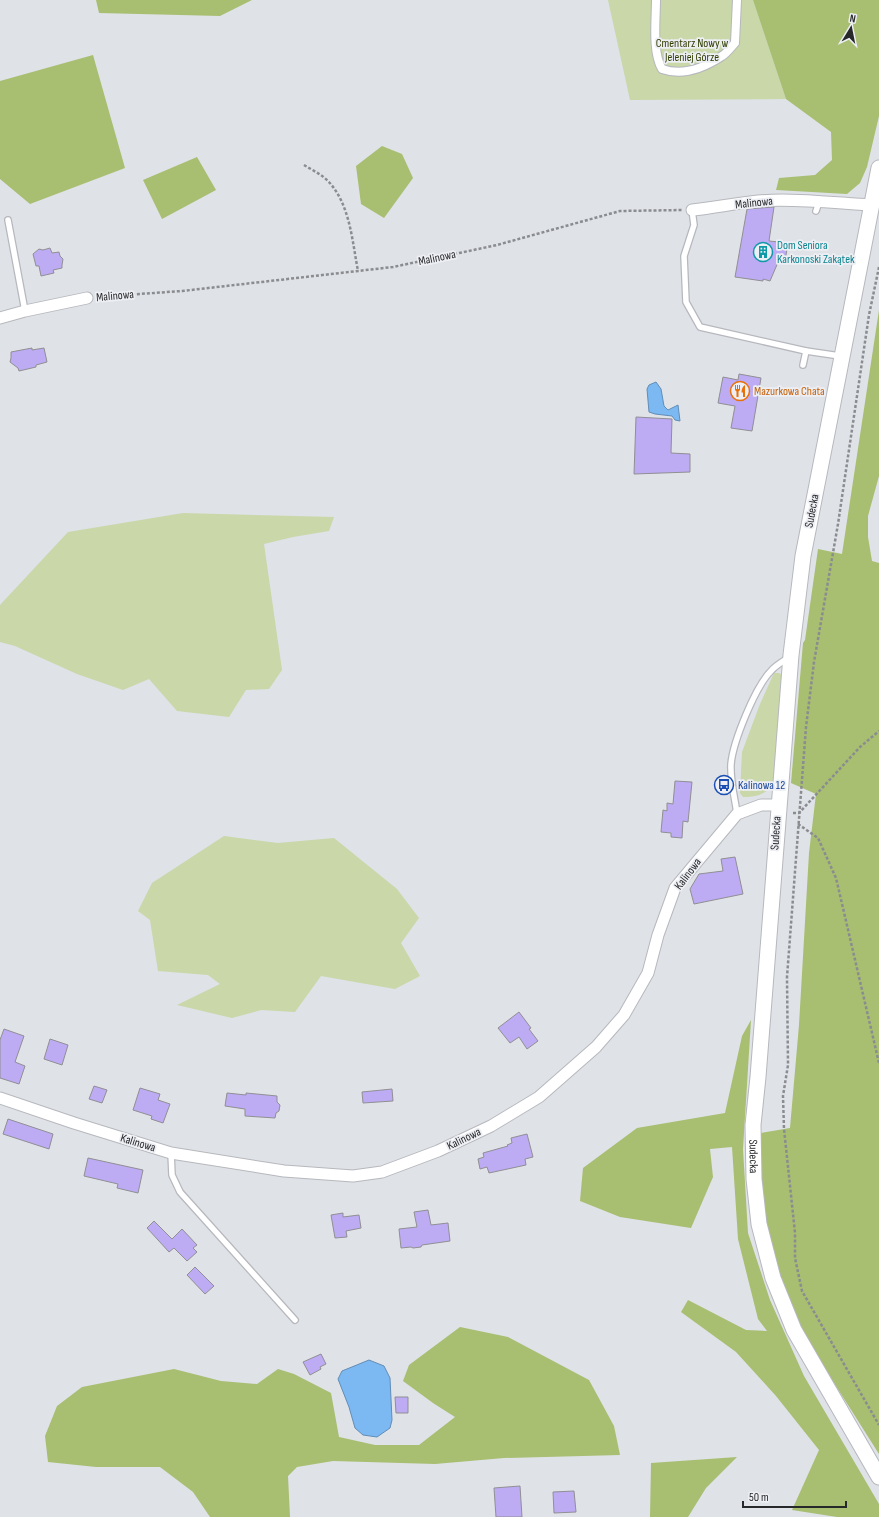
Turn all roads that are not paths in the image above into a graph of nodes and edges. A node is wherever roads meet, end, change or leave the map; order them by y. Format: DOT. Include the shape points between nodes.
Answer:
graph roads {
  1 [pos="656,0"];
  2 [pos="737,0"];
  3 [pos="879,168"];
  4 [pos="872,205"];
  5 [pos="692,210"];
  6 [pos="8,220"];
  7 [pos="87,298"];
  8 [pos="25,311"];
  9 [pos="0,318"];
  10 [pos="806,351"];
  11 [pos="842,357"];
  12 [pos="803,365"];
  13 [pos="791,655"];
  14 [pos="778,805"];
  15 [pos="737,814"];
  16 [pos="0,1098"];
  17 [pos="171,1153"];
  18 [pos="296,1320"];
  19 [pos="879,1477"];
  1 -- 2 [label="street" via="658,62 662,70 682,73 723,56 735,43"];
  3 -- 4 [label="main road, Sudecka"];
  4 -- 5 [label="street, Malinowa" via="817,207 778,200"];
  4 -- 11 [label="main road, Sudecka"];
  5 -- 10 [label="lane" via="694,225 684,256 686,302 700,327"];
  6 -- 8 [label="lane"];
  7 -- 8 [label="street, Malinowa"];
  8 -- 9 [label="street, Malinowa"];
  10 -- 11 [label="lane"];
  10 -- 12 [label="lane"];
  11 -- 13 [label="main road, Sudecka" via="803,556"];
  13 -- 14 [label="main road, Sudecka"];
  13 -- 15 [label="lane" via="762,682 734,747 731,765"];
  14 -- 15 [label="street, Kalinowa" via="761,805"];
  14 -- 19 [label="main road, Sudecka" via="753,1125 754,1179 759,1224 773,1278 794,1330"];
  15 -- 17 [label="street, Kalinowa" via="675,888 648,973 624,1015 596,1047 539,1097 491,1126 438,1152 382,1172 353,1176 284,1171"];
  16 -- 17 [label="street, Kalinowa"];
  17 -- 18 [label="lane" via="172,1175 180,1192"];
}
